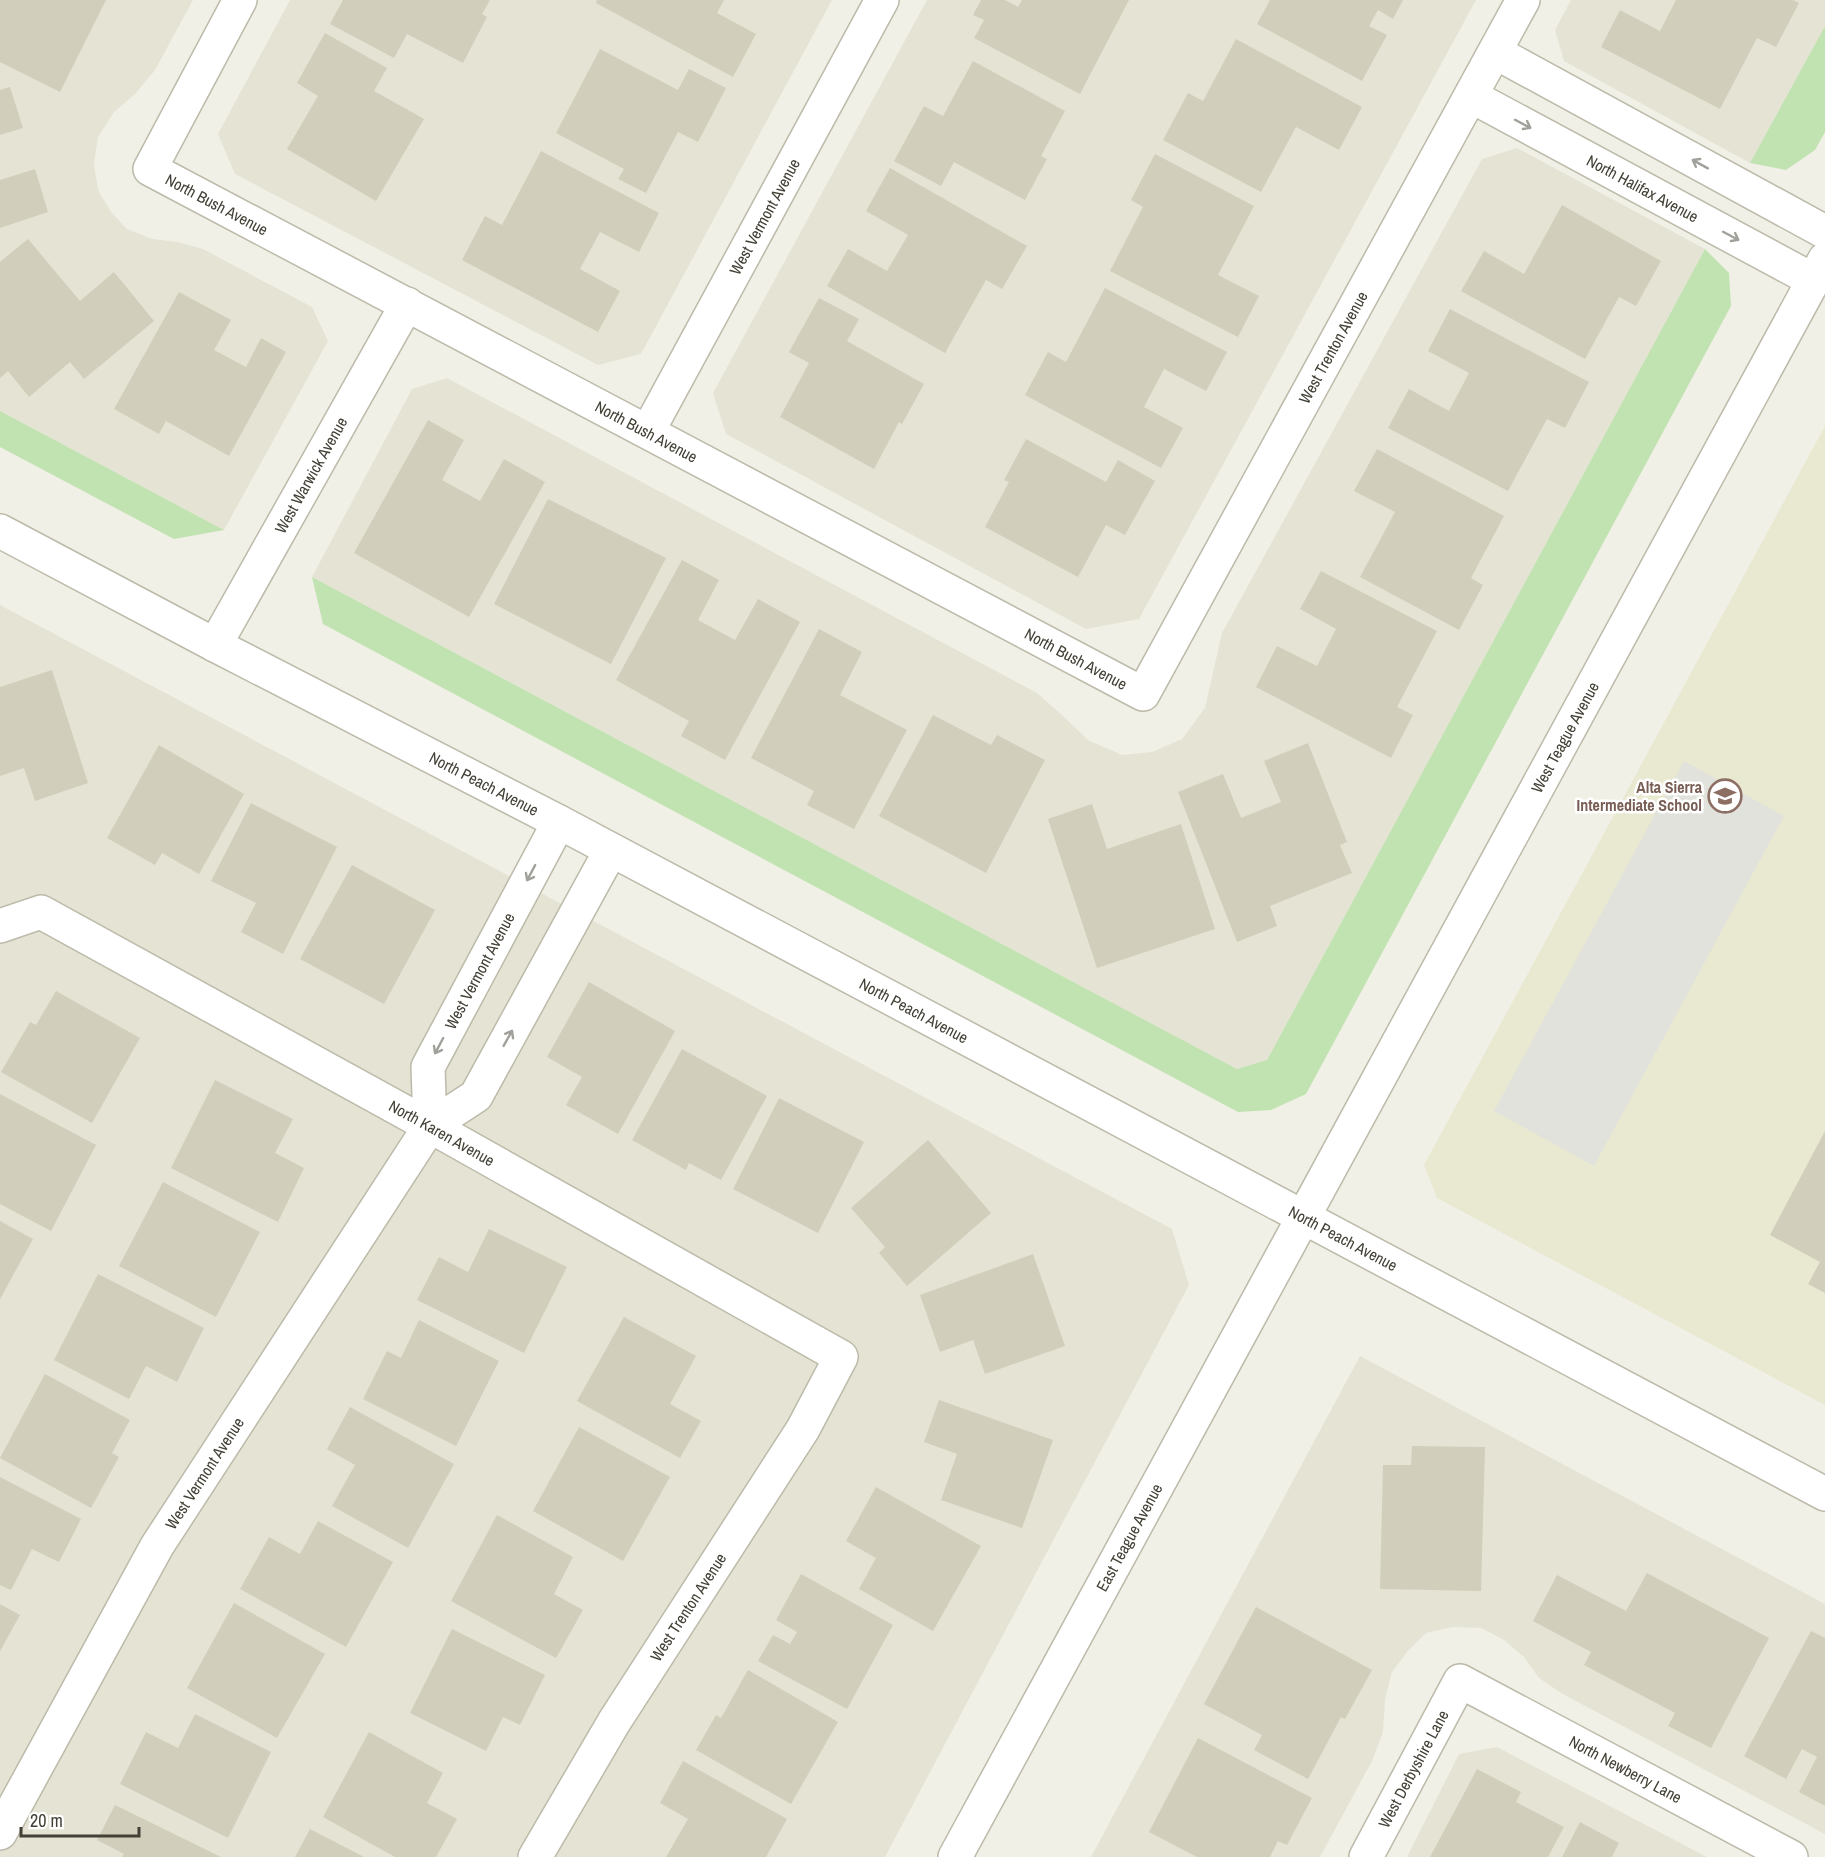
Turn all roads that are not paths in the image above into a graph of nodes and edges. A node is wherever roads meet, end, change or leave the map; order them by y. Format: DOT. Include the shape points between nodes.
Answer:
graph roads {
  1 [pos="240,0"];
  2 [pos="882,0"];
  3 [pos="1523,0"];
  4 [pos="1495,52"];
  5 [pos="1471,96"];
  6 [pos="1825,232"];
  7 [pos="1819,270"];
  8 [pos="407,304"];
  9 [pos="648,431"];
  10 [pos="0,531"];
  11 [pos="215,645"];
  12 [pos="1143,694"];
  13 [pos="558,822"];
  14 [pos="611,850"];
  15 [pos="0,926"];
  16 [pos="430,1126"];
  17 [pos="1303,1217"];
  18 [pos="841,1357"];
  19 [pos="1825,1494"];
  20 [pos="1460,1681"];
  21 [pos="0,1833"];
  22 [pos="535,1857"];
  23 [pos="955,1857"];
  24 [pos="1366,1857"];
  25 [pos="1791,1857"];
  1 -- 8 [label="street, North Bush Avenue" via="150,169"];
  2 -- 9 [label="street, West Vermont Avenue"];
  3 -- 4 [label="street, West Trenton Avenue"];
  4 -- 5 [label="street, West Trenton Avenue"];
  6 -- 4 [label="street, one-way"];
  5 -- 7 [label="street, North Halifax Avenue, one-way"];
  5 -- 12 [label="street, West Trenton Avenue"];
  7 -- 17 [label="street, West Teague Avenue"];
  8 -- 9 [label="street, North Bush Avenue"];
  8 -- 11 [label="street, West Warwick Avenue"];
  9 -- 12 [label="street, North Bush Avenue"];
  10 -- 11 [label="street, North Peach Avenue"];
  11 -- 13 [label="street, North Peach Avenue"];
  13 -- 14 [label="street, North Peach Avenue"];
  13 -- 16 [label="street, West Vermont Avenue, one-way" via="428,1067"];
  16 -- 14 [label="street, West Vermont Avenue, one-way" via="477,1096"];
  14 -- 17 [label="street, North Peach Avenue"];
  15 -- 16 [label="street, North Karen Avenue" via="41,912"];
  16 -- 18 [label="street, North Karen Avenue"];
  16 -- 21 [label="street, West Vermont Avenue" via="157,1546"];
  17 -- 19 [label="street, North Peach Avenue"];
  17 -- 23 [label="street, East Teague Avenue"];
  18 -- 22 [label="street, West Trenton Avenue" via="803,1430 614,1722"];
  20 -- 24 [label="street, West Derbyshire Lane"];
  20 -- 25 [label="street, North Newberry Lane"];
}
